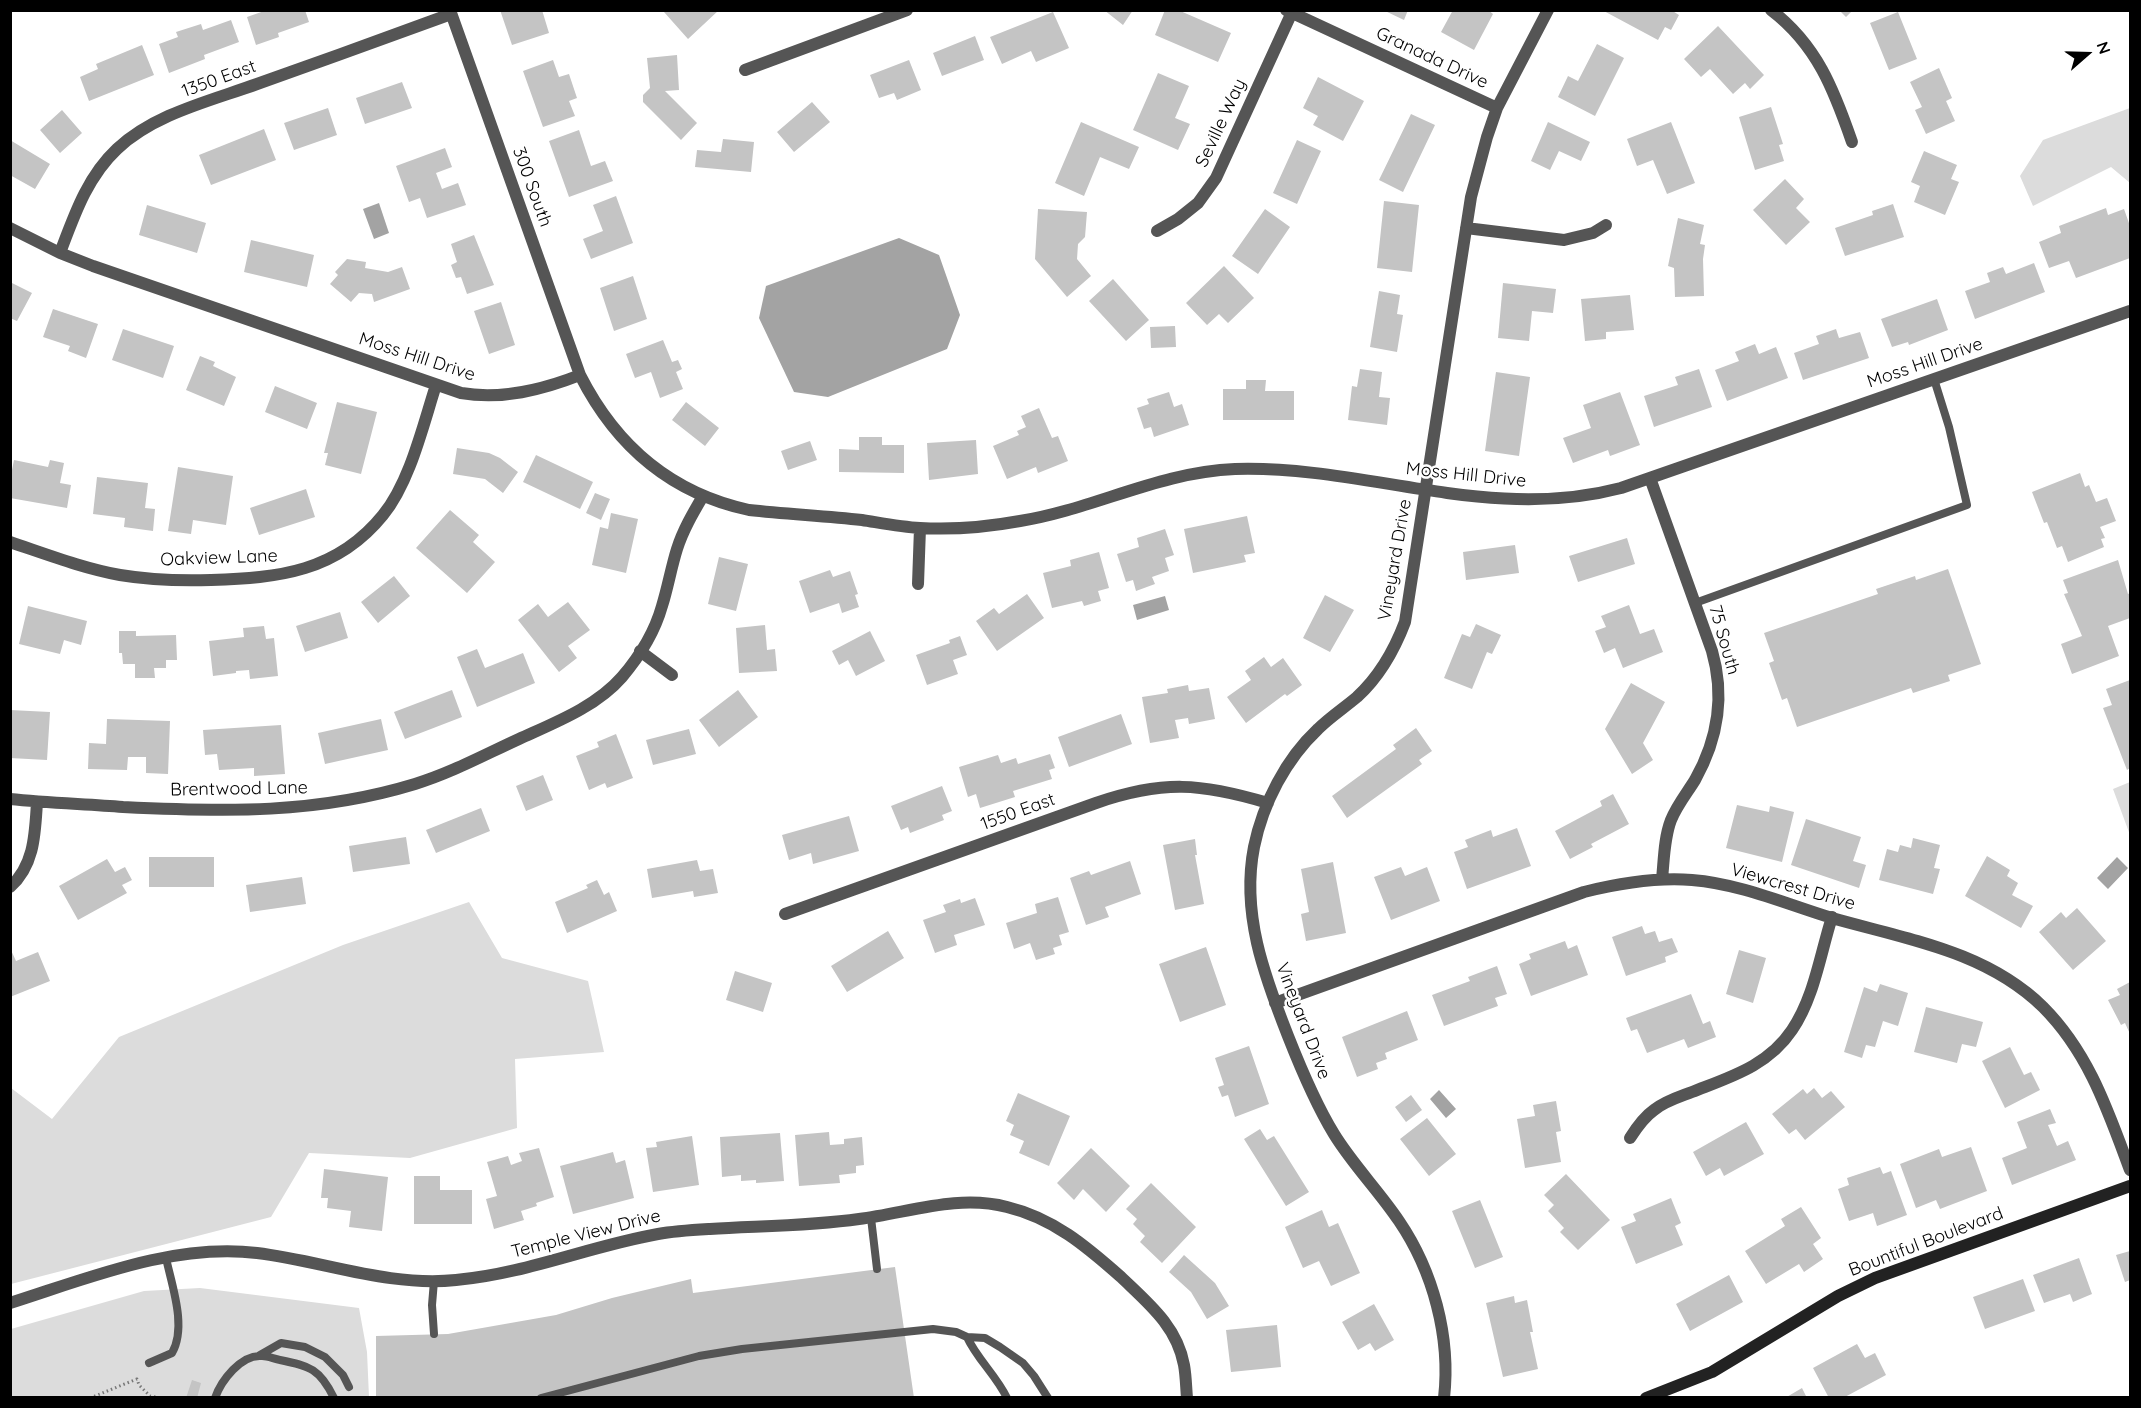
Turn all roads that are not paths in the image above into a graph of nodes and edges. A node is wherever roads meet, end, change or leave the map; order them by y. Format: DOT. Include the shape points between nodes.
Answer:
graph roads {
  1 [pos="907,10"];
  2 [pos="1548,10"];
  3 [pos="1771,10"];
  4 [pos="1290,11"];
  5 [pos="450,12"];
  6 [pos="745,70"];
  7 [pos="1497,108"];
  8 [pos="1852,142"];
  9 [pos="1606,225"];
  10 [pos="10,228"];
  11 [pos="1466,228"];
  12 [pos="1158,231"];
  13 [pos="60,253"];
  14 [pos="2130,311"];
  15 [pos="580,375"];
  16 [pos="1934,379"];
  17 [pos="436,385"];
  18 [pos="1650,478"];
  19 [pos="1426,490"];
  20 [pos="703,496"];
  21 [pos="920,528"];
  22 [pos="10,542"];
  23 [pos="918,584"];
  24 [pos="1695,603"];
  25 [pos="640,651"];
  26 [pos="672,675"];
  27 [pos="10,800"];
  28 [pos="37,802"];
  29 [pos="1268,803"];
  30 [pos="1662,879"];
  31 [pos="10,887"];
  32 [pos="785,914"];
  33 [pos="1832,917"];
  34 [pos="1275,1003"];
  35 [pos="1630,1138"];
  36 [pos="2130,1170"];
  37 [pos="2130,1186"];
  38 [pos="871,1218"];
  39 [pos="166,1258"];
  40 [pos="877,1269"];
  41 [pos="434,1281"];
  42 [pos="10,1303"];
  43 [pos="434,1334"];
  44 [pos="967,1337"];
  45 [pos="260,1355"];
  46 [pos="149,1363"];
  47 [pos="349,1387"];
  48 [pos="215,1398"];
  49 [pos="334,1398"];
  50 [pos="542,1398"];
  51 [pos="1007,1398"];
  52 [pos="1048,1398"];
  53 [pos="1186,1398"];
  54 [pos="1444,1398"];
  55 [pos="1646,1398"];
  1 -- 6 [label="street"];
  2 -- 7 [label="street, Vineyard Drive"];
  3 -- 8 [label="street" via="1822,67"];
  4 -- 7 [label="street, Granada Drive"];
  4 -- 12 [label="street, Seville Way" via="1216,178 1198,203"];
  5 -- 13 [label="street, 1350 East" via="182,111 132,137 116,150 88,186"];
  5 -- 15 [label="street, 300 South"];
  7 -- 11 [label="street, Vineyard Drive"];
  9 -- 11 [label="street" via="1564,240"];
  10 -- 13 [label="street, Moss Hill Drive"];
  11 -- 19 [label="street, Vineyard Drive"];
  13 -- 17 [label="street, Moss Hill Drive"];
  14 -- 16 [label="street, Moss Hill Drive"];
  15 -- 17 [label="street, Moss Hill Drive" via="556,385 493,396 461,393"];
  15 -- 20 [label="street, Moss Hill Drive" via="602,412 631,448 666,476"];
  16 -- 18 [label="street, Moss Hill Drive"];
  16 -- 24 [label="lane" via="1966,505"];
  17 -- 22 [label="street, Oakview Lane" via="402,484 384,514 344,551 308,568 246,579 150,579 94,569"];
  18 -- 19 [label="street, Moss Hill Drive" via="1599,494 1551,500 1489,499"];
  18 -- 24 [label="street, 75 South"];
  19 -- 21 [label="street, Moss Hill Drive" via="1304,471 1234,469 1176,476 1019,522"];
  19 -- 29 [label="street, Vineyard Drive" via="1409,605 1391,655 1371,683 1305,743"];
  20 -- 21 [label="street, Moss Hill Drive" via="749,510"];
  20 -- 25 [label="street, Brentwood Lane" via="682,536 662,607"];
  21 -- 23 [label="street"];
  24 -- 30 [label="street, 75 South" via="1716,664 1719,709 1708,753 1671,820"];
  25 -- 26 [label="street"];
  25 -- 28 [label="street, Brentwood Lane" via="621,678 578,710 454,770 387,792 276,810 178,810"];
  27 -- 28 [label="street, Brentwood Lane"];
  28 -- 31 [label="street" via="30,858"];
  29 -- 32 [label="street, 1550 East" via="1194,786 1134,791"];
  29 -- 34 [label="street, Vineyard Drive" via="1255,846 1250,892 1255,936"];
  30 -- 33 [label="street, Viewcrest Drive" via="1732,886"];
  30 -- 34 [label="street, Viewcrest Drive" via="1584,892"];
  33 -- 35 [label="street" via="1803,1012 1780,1046 1752,1068 1662,1105 1641,1122"];
  33 -- 36 [label="street, Viewcrest Drive" via="1960,955 1994,970 2026,992 2057,1021 2085,1061"];
  34 -- 54 [label="street, Vineyard Drive" via="1323,1115 1400,1222 1422,1265 1442,1330"];
  37 -- 55 [label="main road, Bountiful Boulevard" via="1875,1278 1712,1372"];
  38 -- 40 [label="lane"];
  38 -- 41 [label="street, Temple View Drive" via="668,1232 496,1275"];
  38 -- 53 [label="street, Temple View Drive" via="970,1202 1005,1206 1057,1226 1092,1251 1167,1323 1184,1365"];
  39 -- 41 [label="street, Temple View Drive" via="220,1251 257,1253 369,1275"];
  39 -- 42 [label="street, Temple View Drive"];
  39 -- 46 [label="lane" via="179,1336 172,1353"];
  41 -- 43 [label="lane"];
  44 -- 50 [label="lane" via="933,1329 742,1349 665,1364"];
  44 -- 51 [label="lane"];
  44 -- 52 [label="lane" via="984,1338 1012,1354 1034,1376"];
  45 -- 47 [label="lane" via="281,1343 305,1347 326,1357"];
  45 -- 48 [label="lane" via="233,1369"];
  45 -- 49 [label="lane" via="314,1370"];
}
